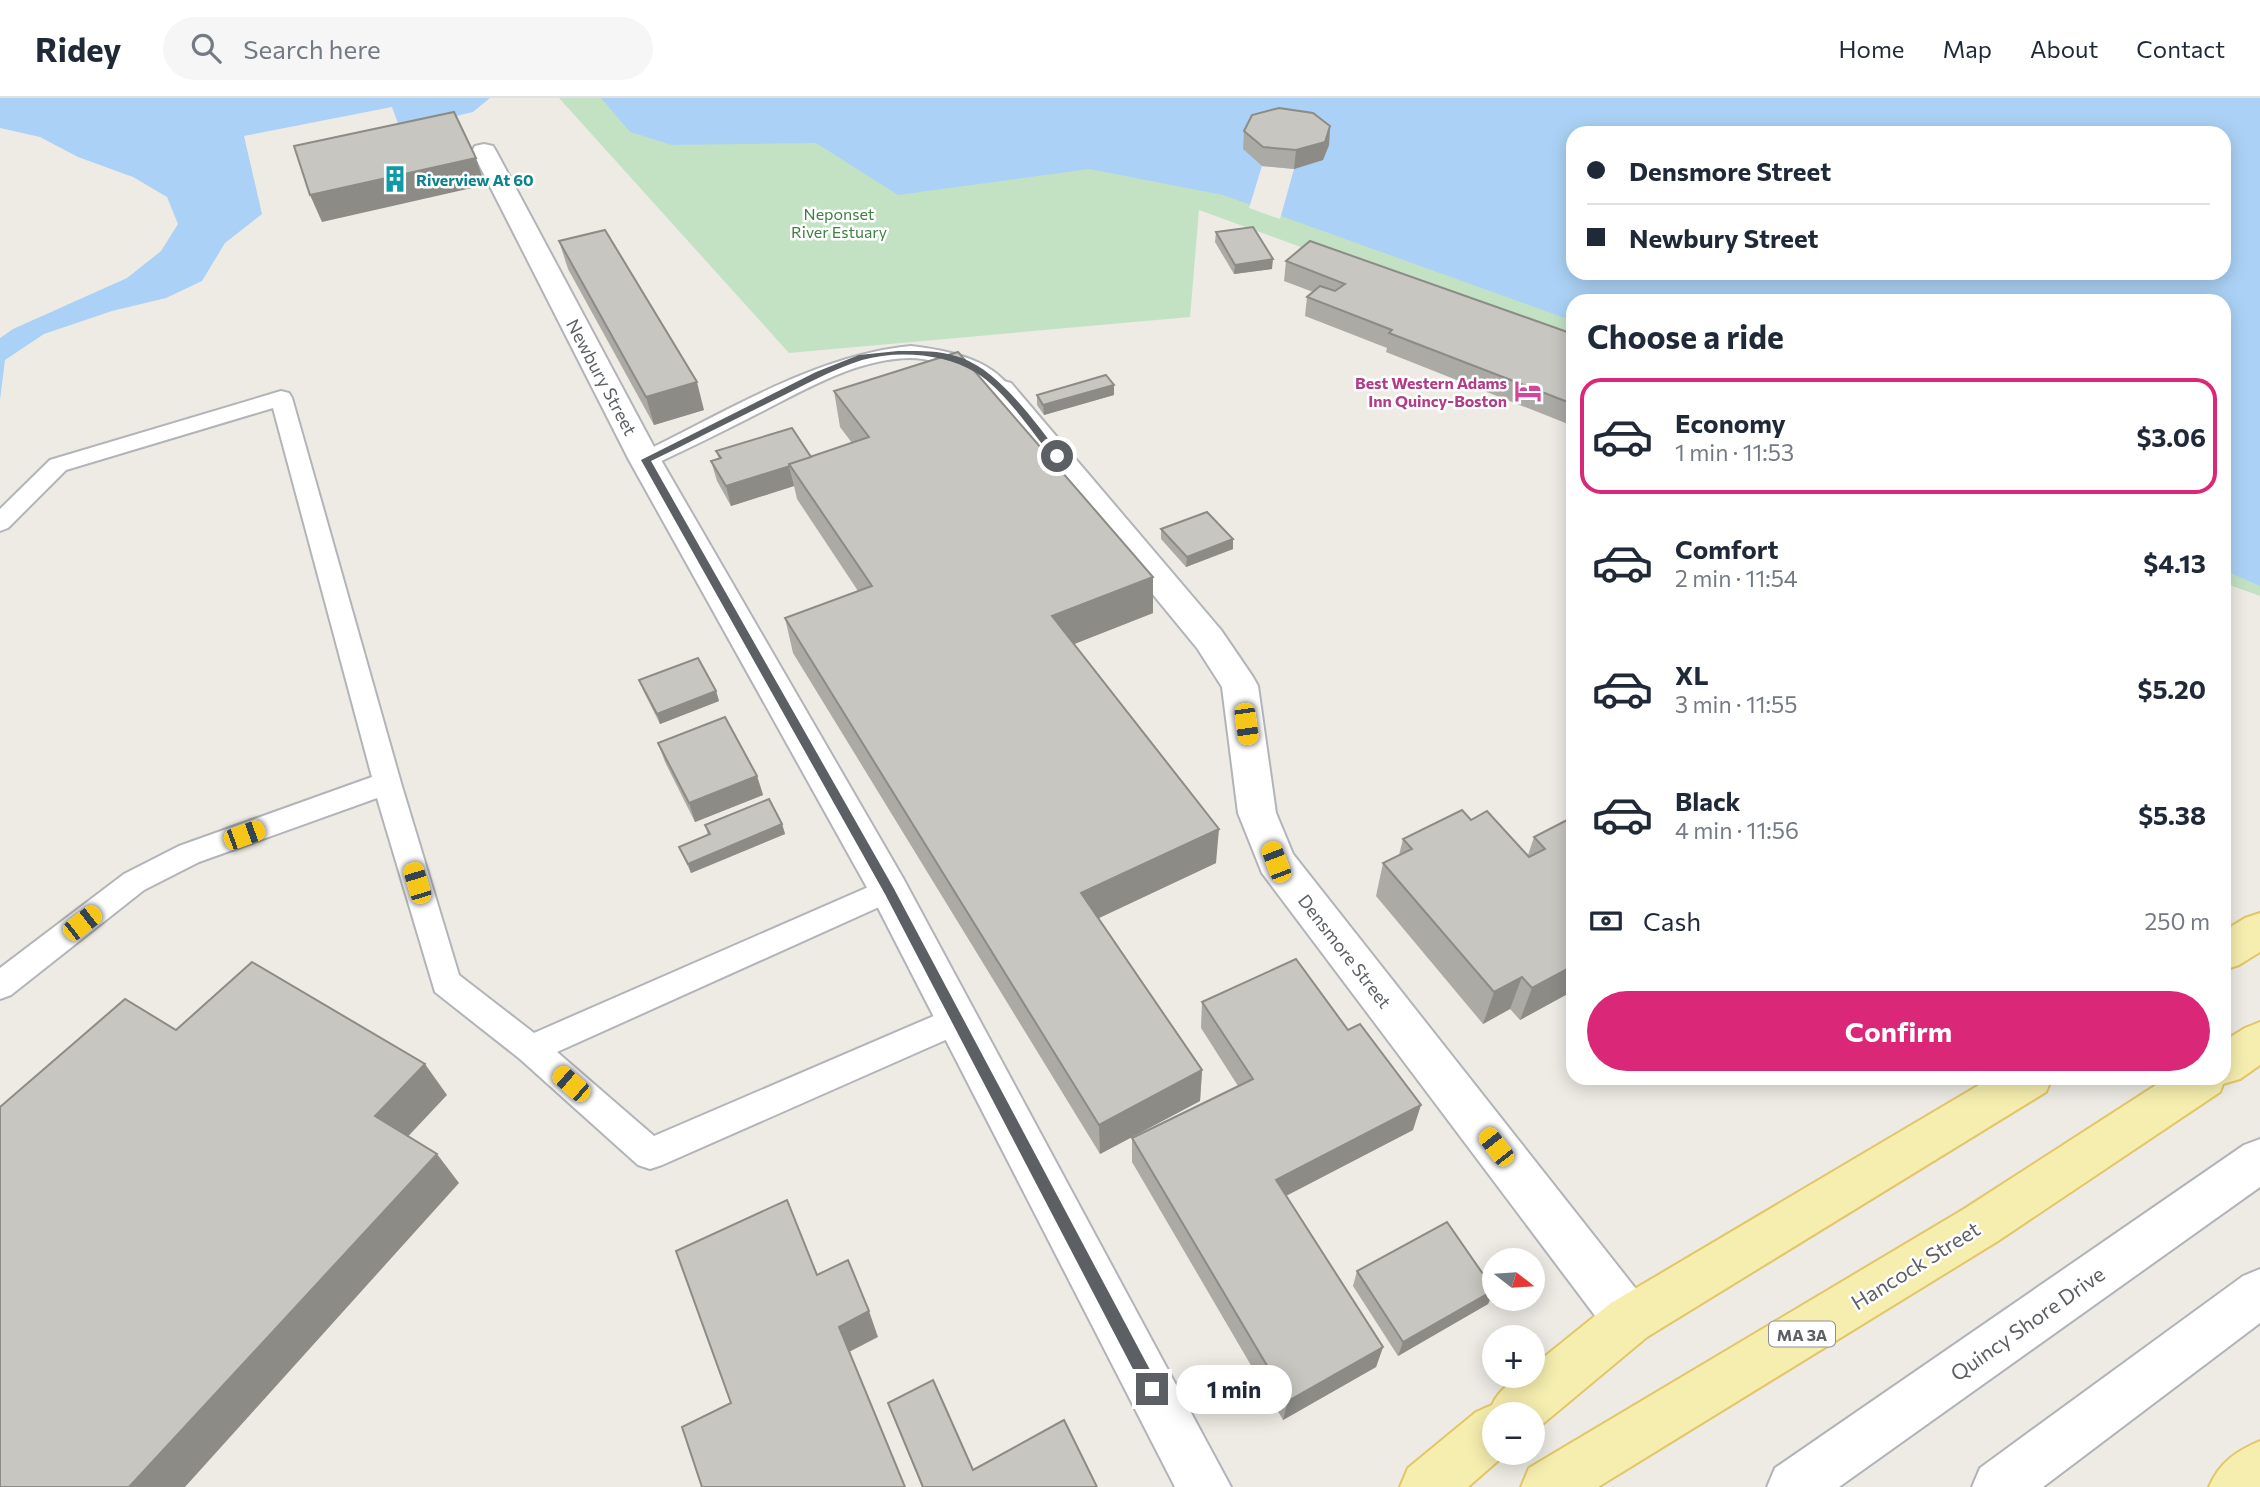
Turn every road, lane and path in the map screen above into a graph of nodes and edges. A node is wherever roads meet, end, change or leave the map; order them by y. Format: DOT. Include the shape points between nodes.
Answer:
graph roads {
  1 [pos="484,151"];
  2 [pos="1000,389"];
  3 [pos="645,460"];
  4 [pos="0,523"];
  5 [pos="387,783"];
  6 [pos="889,890"];
  7 [pos="2260,930"];
  8 [pos="2231,949"];
  9 [pos="0,986"];
  10 [pos="957,1020"];
  11 [pos="2260,1041"];
  12 [pos="531,1049"];
  13 [pos="2231,1060"];
  14 [pos="2018,1085"];
  15 [pos="2193,1085"];
  16 [pos="2260,1160"];
  17 [pos="2260,1293"];
  18 [pos="1629,1320"];
  19 [pos="1529,1402"];
  20 [pos="1482,1440"];
  21 [pos="2260,1467"];
  22 [pos="1204,1487"];
  23 [pos="1427,1487"];
  24 [pos="1548,1487"];
  25 [pos="1794,1487"];
  26 [pos="1999,1487"];
  27 [pos="2235,1487"];
  1 -- 3 [label="street, Newbury Street"];
  2 -- 3 [label="lane" via="981,371 959,360 898,353 862,357"];
  2 -- 18 [label="street, Densmore Street" via="1209,639 1240,686 1257,813 1276,862"];
  3 -- 6 [label="street, Newbury Street"];
  4 -- 5 [label="lane" via="58,465 281,398"];
  5 -- 9 [label="lane" via="189,854 134,882"];
  5 -- 12 [label="lane" via="446,983"];
  6 -- 10 [label="street, Newbury Street"];
  6 -- 12 [label="lane"];
  7 -- 8 [label="main road"];
  10 -- 12 [label="lane" via="650,1154"];
  10 -- 22 [label="street, Newbury Street"];
  11 -- 13 [label="main road"];
  14 -- 18 [label="main road"];
  15 -- 24 [label="main road, Hancock Street / MA 3A" via="1893,1280"];
  16 -- 25 [label="street, Quincy Shore Drive"];
  17 -- 26 [label="street"];
  18 -- 19 [label="main road"];
  20 -- 23 [label="main road"];
  21 -- 27 [label="main road"];
}
